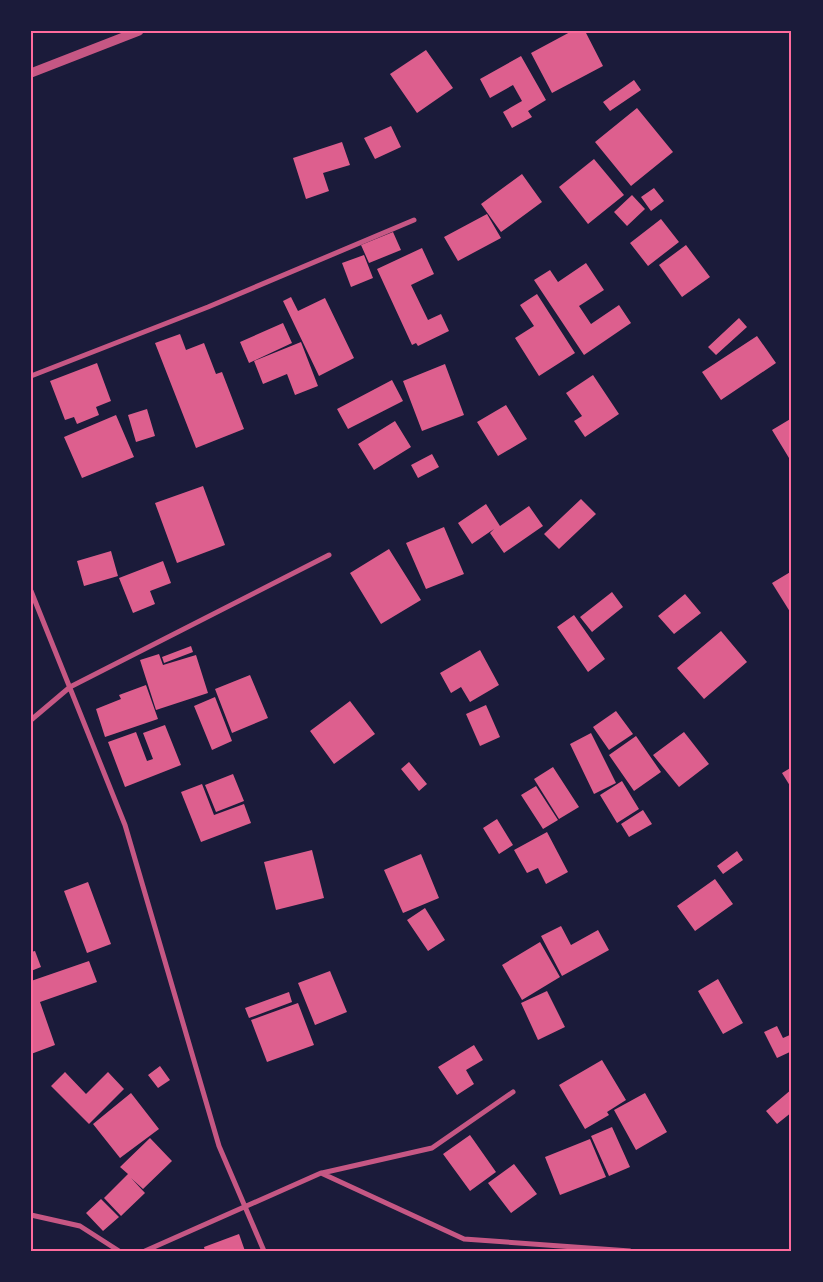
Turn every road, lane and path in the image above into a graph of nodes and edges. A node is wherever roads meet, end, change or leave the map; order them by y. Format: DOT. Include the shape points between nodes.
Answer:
graph roads {
  1 [pos="138,31"];
  2 [pos="31,73"];
  3 [pos="414,220"];
  4 [pos="31,376"];
  5 [pos="329,555"];
  6 [pos="31,592"];
  7 [pos="70,687"];
  8 [pos="31,720"];
  9 [pos="513,1092"];
  10 [pos="321,1173"];
  11 [pos="246,1206"];
  12 [pos="31,1215"];
  13 [pos="119,1251"];
  14 [pos="145,1251"];
  15 [pos="264,1251"];
  16 [pos="630,1251"];
  1 -- 2 [label="street"];
  3 -- 4 [label="street" via="208,307"];
  5 -- 7 [label="street"];
  6 -- 7 [label="street"];
  7 -- 8 [label="street"];
  7 -- 11 [label="street" via="125,825 219,1146"];
  9 -- 10 [label="street" via="432,1148"];
  10 -- 11 [label="street"];
  10 -- 16 [label="street" via="464,1239"];
  11 -- 14 [label="street"];
  11 -- 15 [label="street"];
  12 -- 13 [label="street" via="80,1226"];
}
